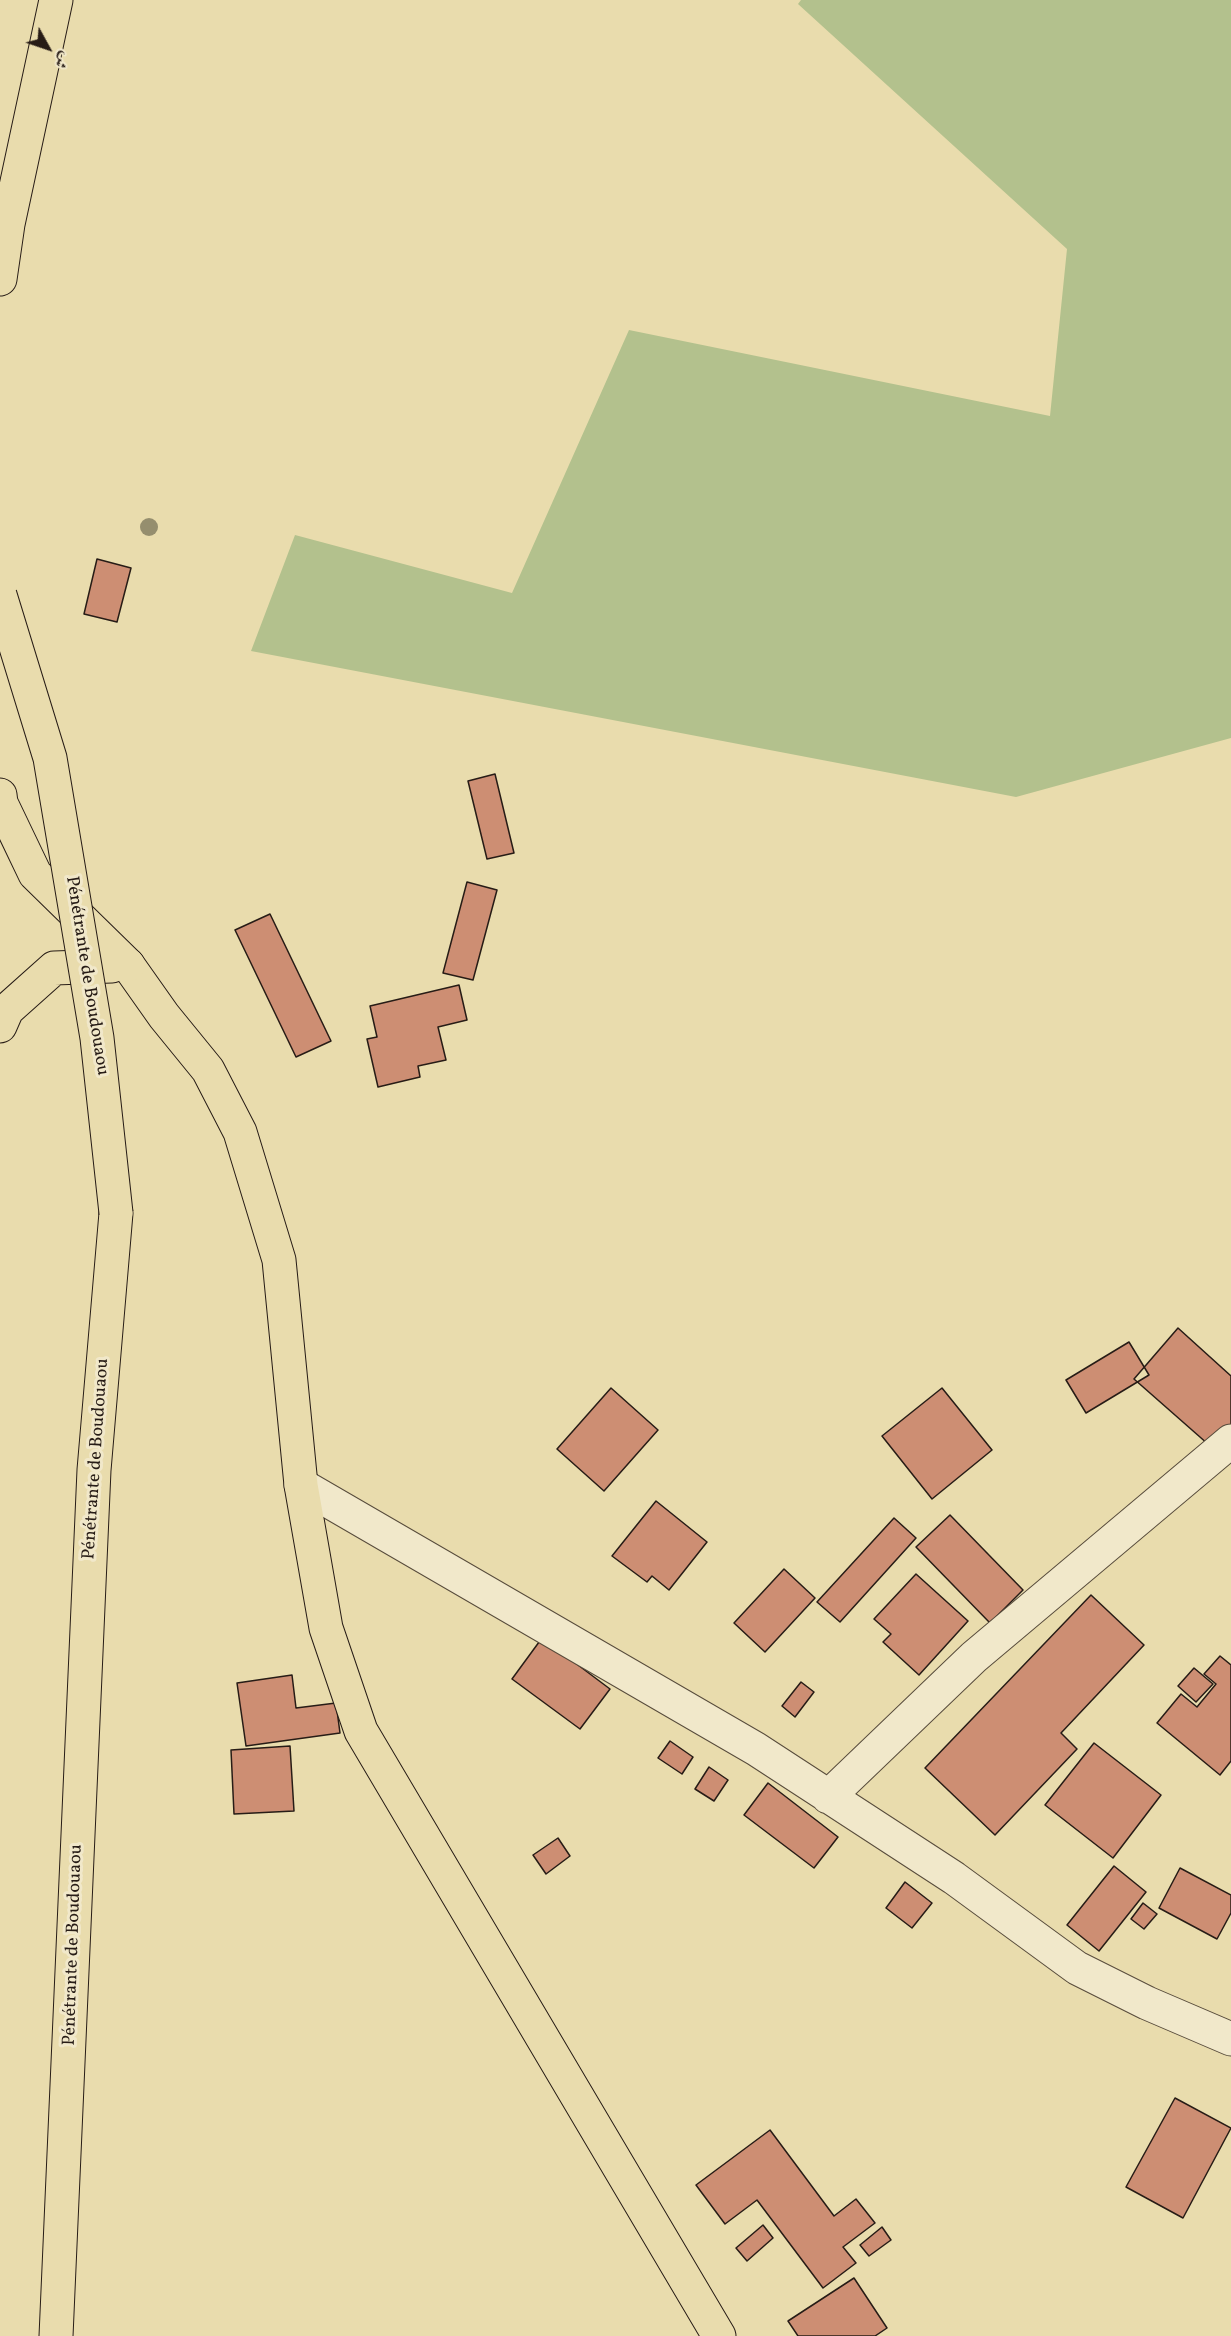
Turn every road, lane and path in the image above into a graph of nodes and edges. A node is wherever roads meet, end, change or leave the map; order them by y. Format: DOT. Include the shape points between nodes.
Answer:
graph roads {
  1 [pos="56,0"];
  2 [pos="0,279"];
  3 [pos="0,595"];
  4 [pos="0,795"];
  5 [pos="128,965"];
  6 [pos="0,1026"];
  7 [pos="1231,1442"];
  8 [pos="301,1485"];
  9 [pos="828,1797"];
  10 [pos="1231,2039"];
  11 [pos="56,2336"];
  12 [pos="719,2336"];
  1 -- 2 [label="main road"];
  3 -- 11 [label="main road, Pénétrante de Boudouaou, bridge" via="50,758 97,1038 116,1213 94,1470"];
  4 -- 5 [label="main road" via="35,874"];
  5 -- 6 [label="main road" via="54,968 7,1010"];
  5 -- 8 [label="main road" via="208,1070 240,1132 279,1260"];
  7 -- 9 [label="street" via="974,1657"];
  8 -- 9 [label="street" via="756,1749"];
  8 -- 12 [label="main road" via="326,1628 361,1731"];
  9 -- 10 [label="street" via="954,1878 1077,1968"];
}
